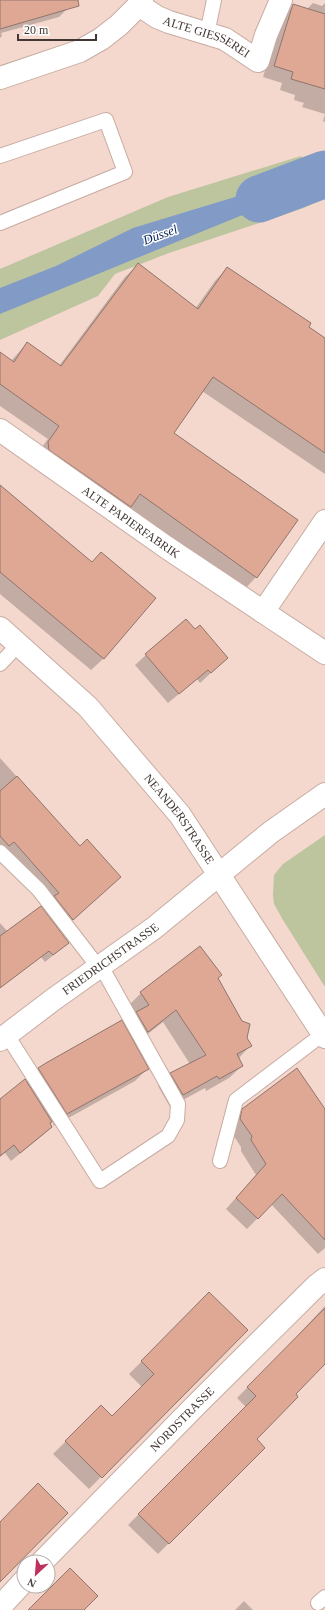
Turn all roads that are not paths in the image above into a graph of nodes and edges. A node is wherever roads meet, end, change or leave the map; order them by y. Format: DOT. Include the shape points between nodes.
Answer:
graph roads {
  1 [pos="214,0"];
  2 [pos="281,0"];
  3 [pos="141,2"];
  4 [pos="207,34"];
  5 [pos="0,78"];
  6 [pos="0,156"];
  7 [pos="0,223"];
  8 [pos="0,430"];
  9 [pos="325,521"];
  10 [pos="263,612"];
  11 [pos="0,628"];
  12 [pos="18,645"];
  13 [pos="325,653"];
  14 [pos="0,664"];
  15 [pos="325,794"];
  16 [pos="0,852"];
  17 [pos="219,875"];
  18 [pos="100,967"];
  19 [pos="324,1036"];
  20 [pos="3,1038"];
  21 [pos="220,1162"];
  22 [pos="325,1279"];
  23 [pos="50,1554"];
  24 [pos="16,1590"];
  25 [pos="0,1607"];
  1 -- 4 [label="lane"];
  2 -- 4 [label="street, ALTE GIESSEREI" via="258,60 225,39"];
  3 -- 4 [label="street, ALTE GIESSEREI" via="157,17"];
  3 -- 5 [label="street" via="101,39 80,51"];
  6 -- 7 [label="lane" via="106,120 125,172"];
  8 -- 10 [label="street, ALTE PAPIERFABRIK"];
  9 -- 10 [label="street"];
  10 -- 13 [label="street, ALTE PAPIERFABRIK"];
  11 -- 12 [label="street, NEANDERSTRASSE"];
  12 -- 14 [label="lane"];
  12 -- 17 [label="street, NEANDERSTRASSE" via="88,707 180,815"];
  15 -- 17 [label="street, FRIEDRICHSTRASSE" via="271,832"];
  16 -- 18 [label="lane" via="39,890"];
  17 -- 18 [label="street, FRIEDRICHSTRASSE" via="154,928"];
  17 -- 19 [label="street, NEANDERSTRASSE"];
  18 -- 20 [label="street, FRIEDRICHSTRASSE"];
  18 -- 20 [label="lane" via="178,1104 177,1120 168,1136 100,1181"];
  19 -- 21 [label="lane" via="236,1100"];
  22 -- 23 [label="street, NORDSTRASSE" via="198,1403"];
  24 -- 25 [label="street"];
}
